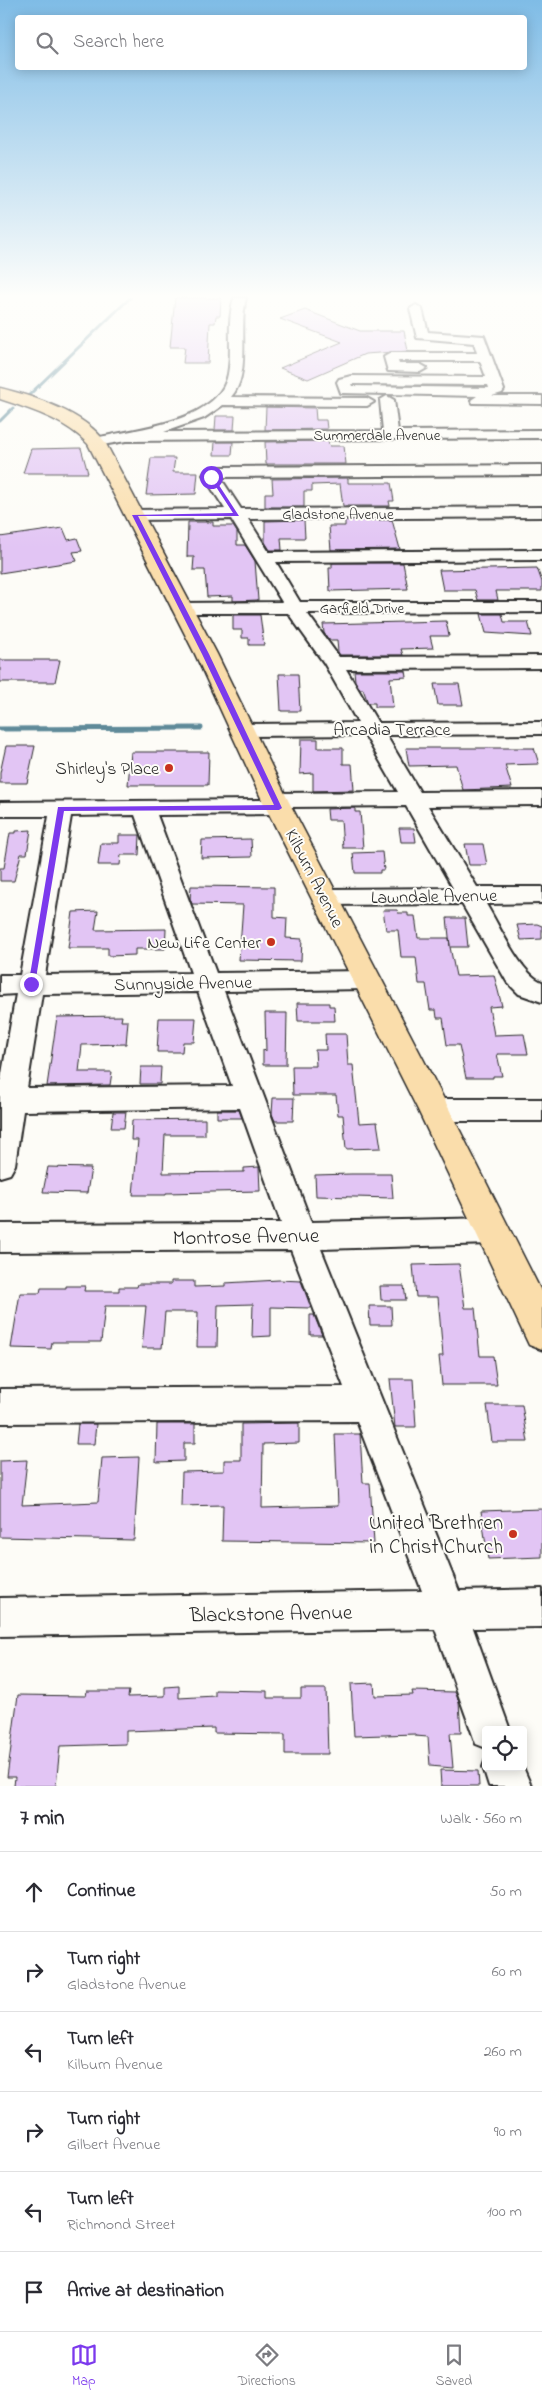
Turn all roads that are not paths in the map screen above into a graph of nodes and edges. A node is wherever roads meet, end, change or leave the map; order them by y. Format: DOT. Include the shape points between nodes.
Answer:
graph roads {
  1 [pos="234,381"];
  2 [pos="346,381"];
  3 [pos="494,381"];
  4 [pos="0,393"];
  5 [pos="386,397"];
  6 [pos="542,400"];
  7 [pos="221,401"];
  8 [pos="176,424"];
  9 [pos="542,434"];
  10 [pos="391,435"];
  11 [pos="212,436"];
  12 [pos="126,438"];
  13 [pos="96,442"];
  14 [pos="542,470"];
  15 [pos="542,512"];
  16 [pos="237,514"];
  17 [pos="134,515"];
  18 [pos="542,555"];
  19 [pos="264,557"];
  20 [pos="542,607"];
  21 [pos="182,608"];
  22 [pos="294,608"];
  23 [pos="542,662"];
  24 [pos="333,664"];
  25 [pos="542,728"];
  26 [pos="370,729"];
  27 [pos="241,730"];
  28 [pos="411,798"];
  29 [pos="542,798"];
  30 [pos="277,804"];
  31 [pos="143,808"];
  32 [pos="0,809"];
  33 [pos="61,809"];
  34 [pos="542,895"];
  35 [pos="470,896"];
  36 [pos="325,897"];
  37 [pos="367,980"];
  38 [pos="208,983"];
  39 [pos="31,984"];
  40 [pos="0,985"];
  41 [pos="542,992"];
  42 [pos="251,1097"];
  43 [pos="5,1100"];
  44 [pos="434,1110"];
  45 [pos="542,1110"];
  46 [pos="0,1165"];
  47 [pos="492,1231"];
  48 [pos="302,1236"];
  49 [pos="0,1238"];
  50 [pos="542,1332"];
  51 [pos="366,1404"];
  52 [pos="0,1406"];
  53 [pos="542,1608"];
  54 [pos="448,1610"];
  55 [pos="0,1617"];
  56 [pos="489,1726"];
  57 [pos="504,1771"];
  58 [pos="510,1786"];
  1 -- 7 [label="street" via="229,394"];
  2 -- 5 [label="street" via="346,390"];
  3 -- 5 [label="street" via="497,390 490,392"];
  4 -- 13 [label="main road, Kilburn Avenue" via="72,422 88,432"];
  5 -- 6 [label="street"];
  5 -- 7 [label="street"];
  5 -- 10 [label="street"];
  7 -- 8 [label="street"];
  8 -- 11 [label="street, Summerdale Avenue"];
  8 -- 12 [label="street"];
  9 -- 10 [label="street, Summerdale Avenue"];
  10 -- 11 [label="street, Summerdale Avenue"];
  11 -- 12 [label="street, Summerdale Avenue"];
  12 -- 13 [label="street"];
  13 -- 17 [label="main road, Kilburn Avenue"];
  14 -- 16 [label="street" via="212,474 212,479"];
  15 -- 16 [label="street, Gladstone Avenue"];
  16 -- 17 [label="street, Gladstone Avenue"];
  16 -- 19 [label="street"];
  17 -- 21 [label="main road, Kilburn Avenue"];
  18 -- 19 [label="street"];
  19 -- 22 [label="street"];
  20 -- 22 [label="street, Garfield Drive"];
  21 -- 22 [label="street, Garfield Drive"];
  21 -- 27 [label="main road, Kilburn Avenue"];
  22 -- 24 [label="street"];
  23 -- 24 [label="street"];
  24 -- 26 [label="street"];
  25 -- 26 [label="street, Arcadia Terrace"];
  26 -- 27 [label="street, Arcadia Terrace"];
  26 -- 28 [label="street"];
  27 -- 30 [label="main road, Kilburn Avenue"];
  28 -- 29 [label="street"];
  28 -- 30 [label="street"];
  28 -- 35 [label="street"];
  30 -- 31 [label="street"];
  30 -- 36 [label="main road, Kilburn Avenue"];
  31 -- 33 [label="street"];
  31 -- 38 [label="street"];
  32 -- 33 [label="street"];
  33 -- 39 [label="street"];
  34 -- 35 [label="street, Lawndale Avenue"];
  35 -- 36 [label="street, Lawndale Avenue"];
  35 -- 41 [label="street" via="520,980"];
  36 -- 37 [label="main road, Kilburn Avenue"];
  37 -- 38 [label="street, Sunnyside Avenue"];
  37 -- 44 [label="main road, Kilburn Avenue"];
  38 -- 39 [label="street, Sunnyside Avenue"];
  38 -- 42 [label="street"];
  39 -- 40 [label="street, Sunnyside Avenue"];
  39 -- 43 [label="street"];
  42 -- 43 [label="street"];
  42 -- 48 [label="street"];
  43 -- 46 [label="street"];
  44 -- 45 [label="street"];
  44 -- 47 [label="main road, Kilburn Avenue"];
  47 -- 48 [label="street, Montrose Avenue"];
  47 -- 50 [label="main road, Kilburn Avenue"];
  48 -- 49 [label="street, Montrose Avenue"];
  48 -- 51 [label="street"];
  51 -- 52 [label="street"];
  51 -- 54 [label="street"];
  53 -- 54 [label="street, Blackstone Avenue"];
  54 -- 55 [label="street, Blackstone Avenue"];
  54 -- 56 [label="street"];
  57 -- 58 [label="street"];
}
